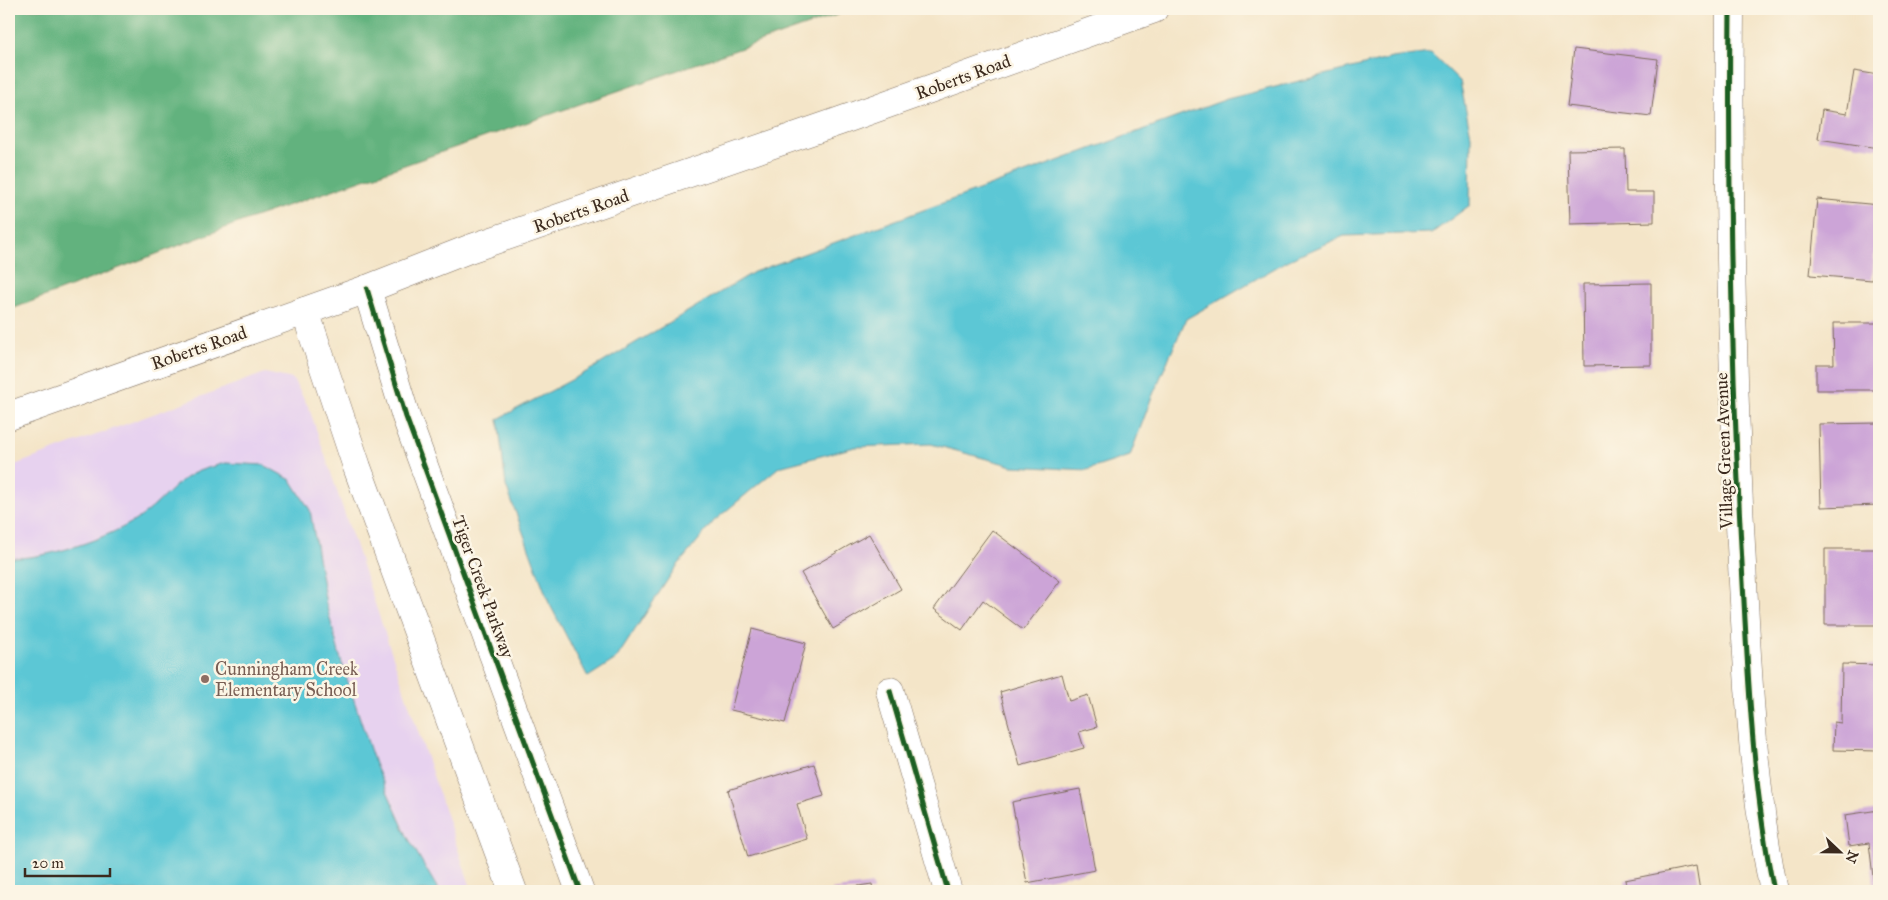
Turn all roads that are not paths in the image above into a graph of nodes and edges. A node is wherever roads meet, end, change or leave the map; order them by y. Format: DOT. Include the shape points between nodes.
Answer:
graph roads {
  1 [pos="1154,9"];
  2 [pos="1730,9"];
  3 [pos="367,290"];
  4 [pos="305,311"];
  5 [pos="9,416"];
  6 [pos="890,691"];
  7 [pos="512,891"];
  8 [pos="580,891"];
  9 [pos="948,891"];
  10 [pos="1774,891"];
  1 -- 3 [label="street, Roberts Road" via="469,249"];
  2 -- 10 [label="street, Village Green Avenue" via="1730,262 1740,522 1751,730"];
  3 -- 4 [label="street, Roberts Road"];
  3 -- 8 [label="street, Tiger Creek Parkway" via="406,417"];
  4 -- 5 [label="street, Roberts Road"];
  4 -- 7 [label="street" via="357,467"];
  6 -- 9 [label="street"];
}
